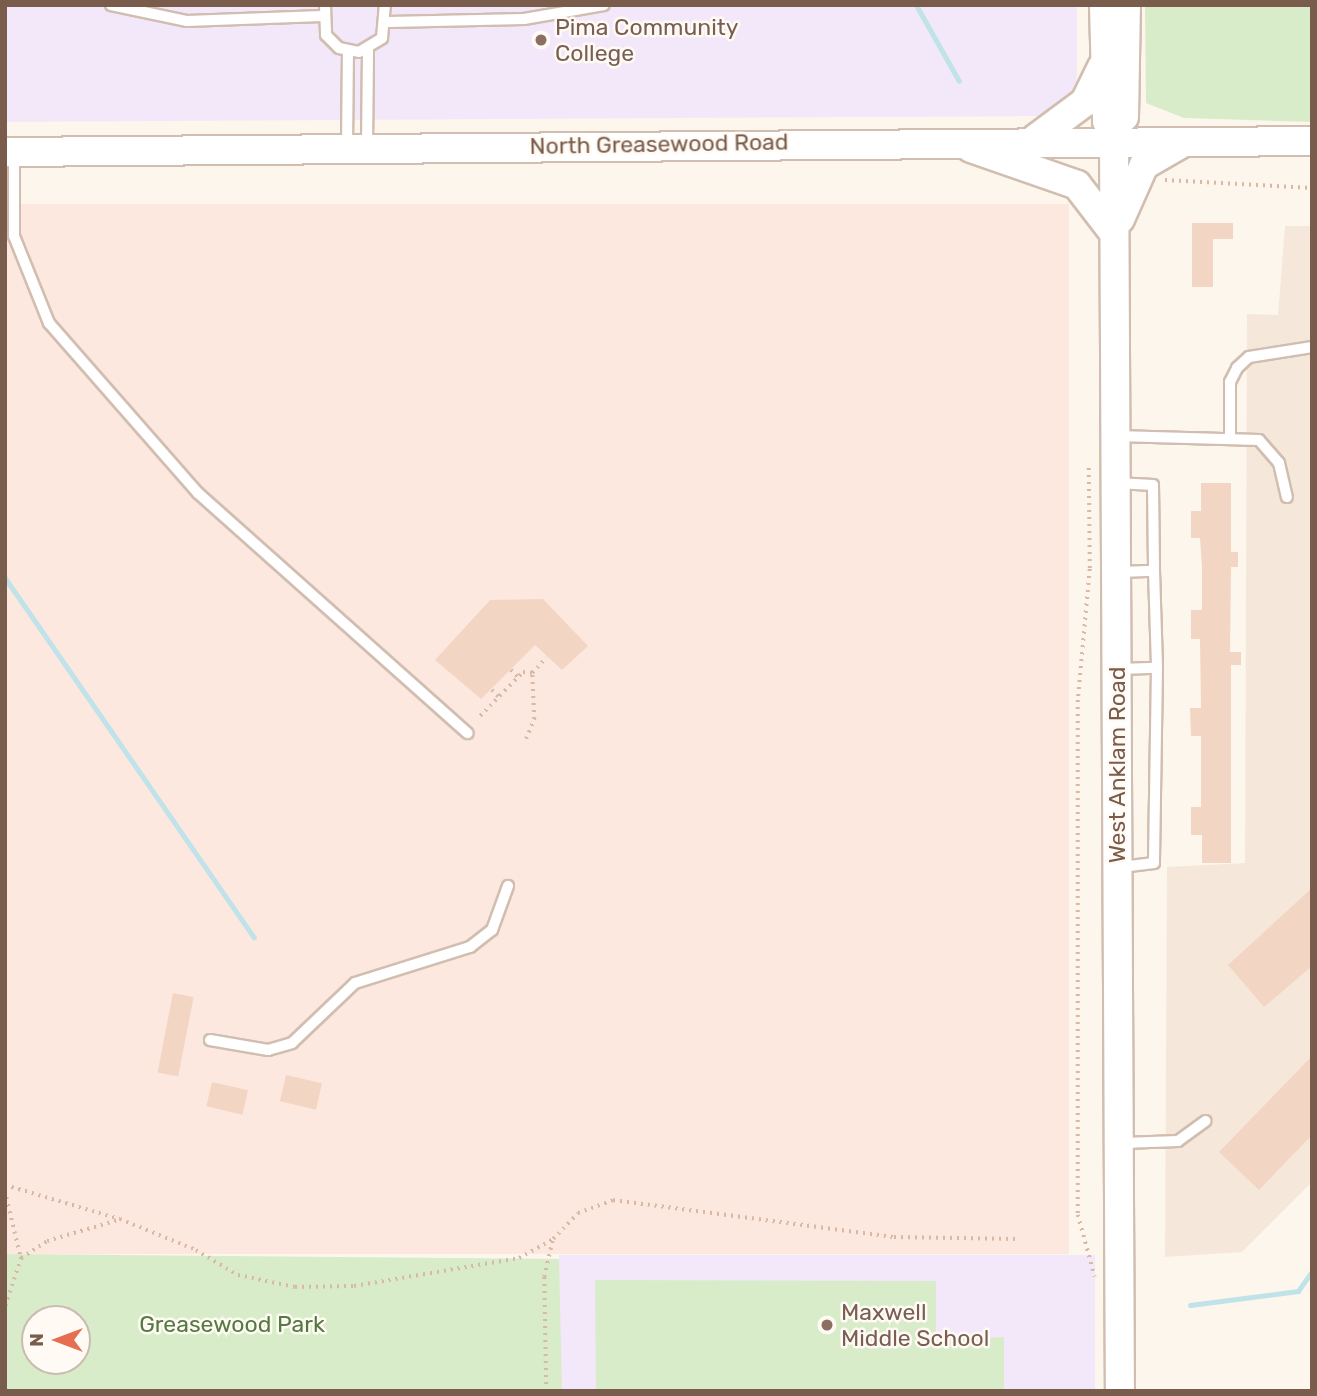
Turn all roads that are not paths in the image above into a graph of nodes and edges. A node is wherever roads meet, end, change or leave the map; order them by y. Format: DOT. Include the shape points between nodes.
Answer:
graph roads {
  1 [pos="111,5"];
  2 [pos="385,5"];
  3 [pos="604,5"];
  4 [pos="1104,5"];
  5 [pos="1126,5"];
  6 [pos="323,11"];
  7 [pos="388,22"];
  8 [pos="369,50"];
  9 [pos="348,51"];
  10 [pos="1104,62"];
  11 [pos="1114,138"];
  12 [pos="1035,139"];
  13 [pos="1192,139"];
  14 [pos="950,140"];
  15 [pos="1312,141"];
  16 [pos="357,148"];
  17 [pos="10,152"];
  18 [pos="1115,235"];
  19 [pos="1312,347"];
  20 [pos="1116,436"];
  21 [pos="1230,437"];
  22 [pos="1116,483"];
  23 [pos="1287,497"];
  24 [pos="1154,571"];
  25 [pos="1116,572"];
  26 [pos="1157,668"];
  27 [pos="1116,670"];
  28 [pos="467,733"];
  29 [pos="1117,867"];
  30 [pos="508,886"];
  31 [pos="210,1040"];
  32 [pos="1206,1121"];
  33 [pos="1119,1143"];
  34 [pos="1120,1391"];
  1 -- 6 [label="lane" via="187,21"];
  2 -- 7 [label="lane"];
  3 -- 7 [label="lane" via="524,19"];
  4 -- 10 [label="main road, West Anklam Road"];
  5 -- 11 [label="main road, West Anklam Road" via="1124,116"];
  6 -- 9 [label="lane" via="326,35"];
  7 -- 8 [label="lane"];
  8 -- 9 [label="lane"];
  8 -- 16 [label="lane"];
  9 -- 16 [label="lane"];
  10 -- 11 [label="main road, West Anklam Road"];
  10 -- 12 [label="main road" via="1086,102"];
  11 -- 12 [label="main road, North Greasewood Road"];
  11 -- 13 [label="main road, North Greasewood Road"];
  11 -- 18 [label="main road, West Anklam Road"];
  12 -- 14 [label="main road, North Greasewood Road"];
  13 -- 15 [label="main road, North Greasewood Road"];
  13 -- 18 [label="main road" via="1161,150 1144,165"];
  14 -- 16 [label="main road, North Greasewood Road"];
  14 -- 18 [label="main road" via="1077,185 1093,197"];
  16 -- 17 [label="main road, North Greasewood Road"];
  17 -- 28 [label="lane" via="14,236 49,323 198,493"];
  18 -- 20 [label="main road, West Anklam Road"];
  19 -- 21 [label="lane" via="1249,357 1237,368 1230,382"];
  20 -- 21 [label="lane"];
  20 -- 22 [label="main road, West Anklam Road"];
  21 -- 23 [label="lane" via="1259,440 1269,450 1287,479"];
  22 -- 24 [label="lane" via="1153,485"];
  22 -- 25 [label="main road, West Anklam Road"];
  24 -- 25 [label="lane"];
  24 -- 26 [label="lane"];
  25 -- 27 [label="main road, West Anklam Road"];
  26 -- 27 [label="lane"];
  26 -- 29 [label="lane" via="1154,863"];
  27 -- 29 [label="main road, West Anklam Road"];
  29 -- 33 [label="main road, West Anklam Road"];
  30 -- 31 [label="lane" via="492,930 470,947 355,983 292,1043 268,1050"];
  32 -- 33 [label="lane" via="1178,1141"];
  33 -- 34 [label="main road, West Anklam Road"];
}
